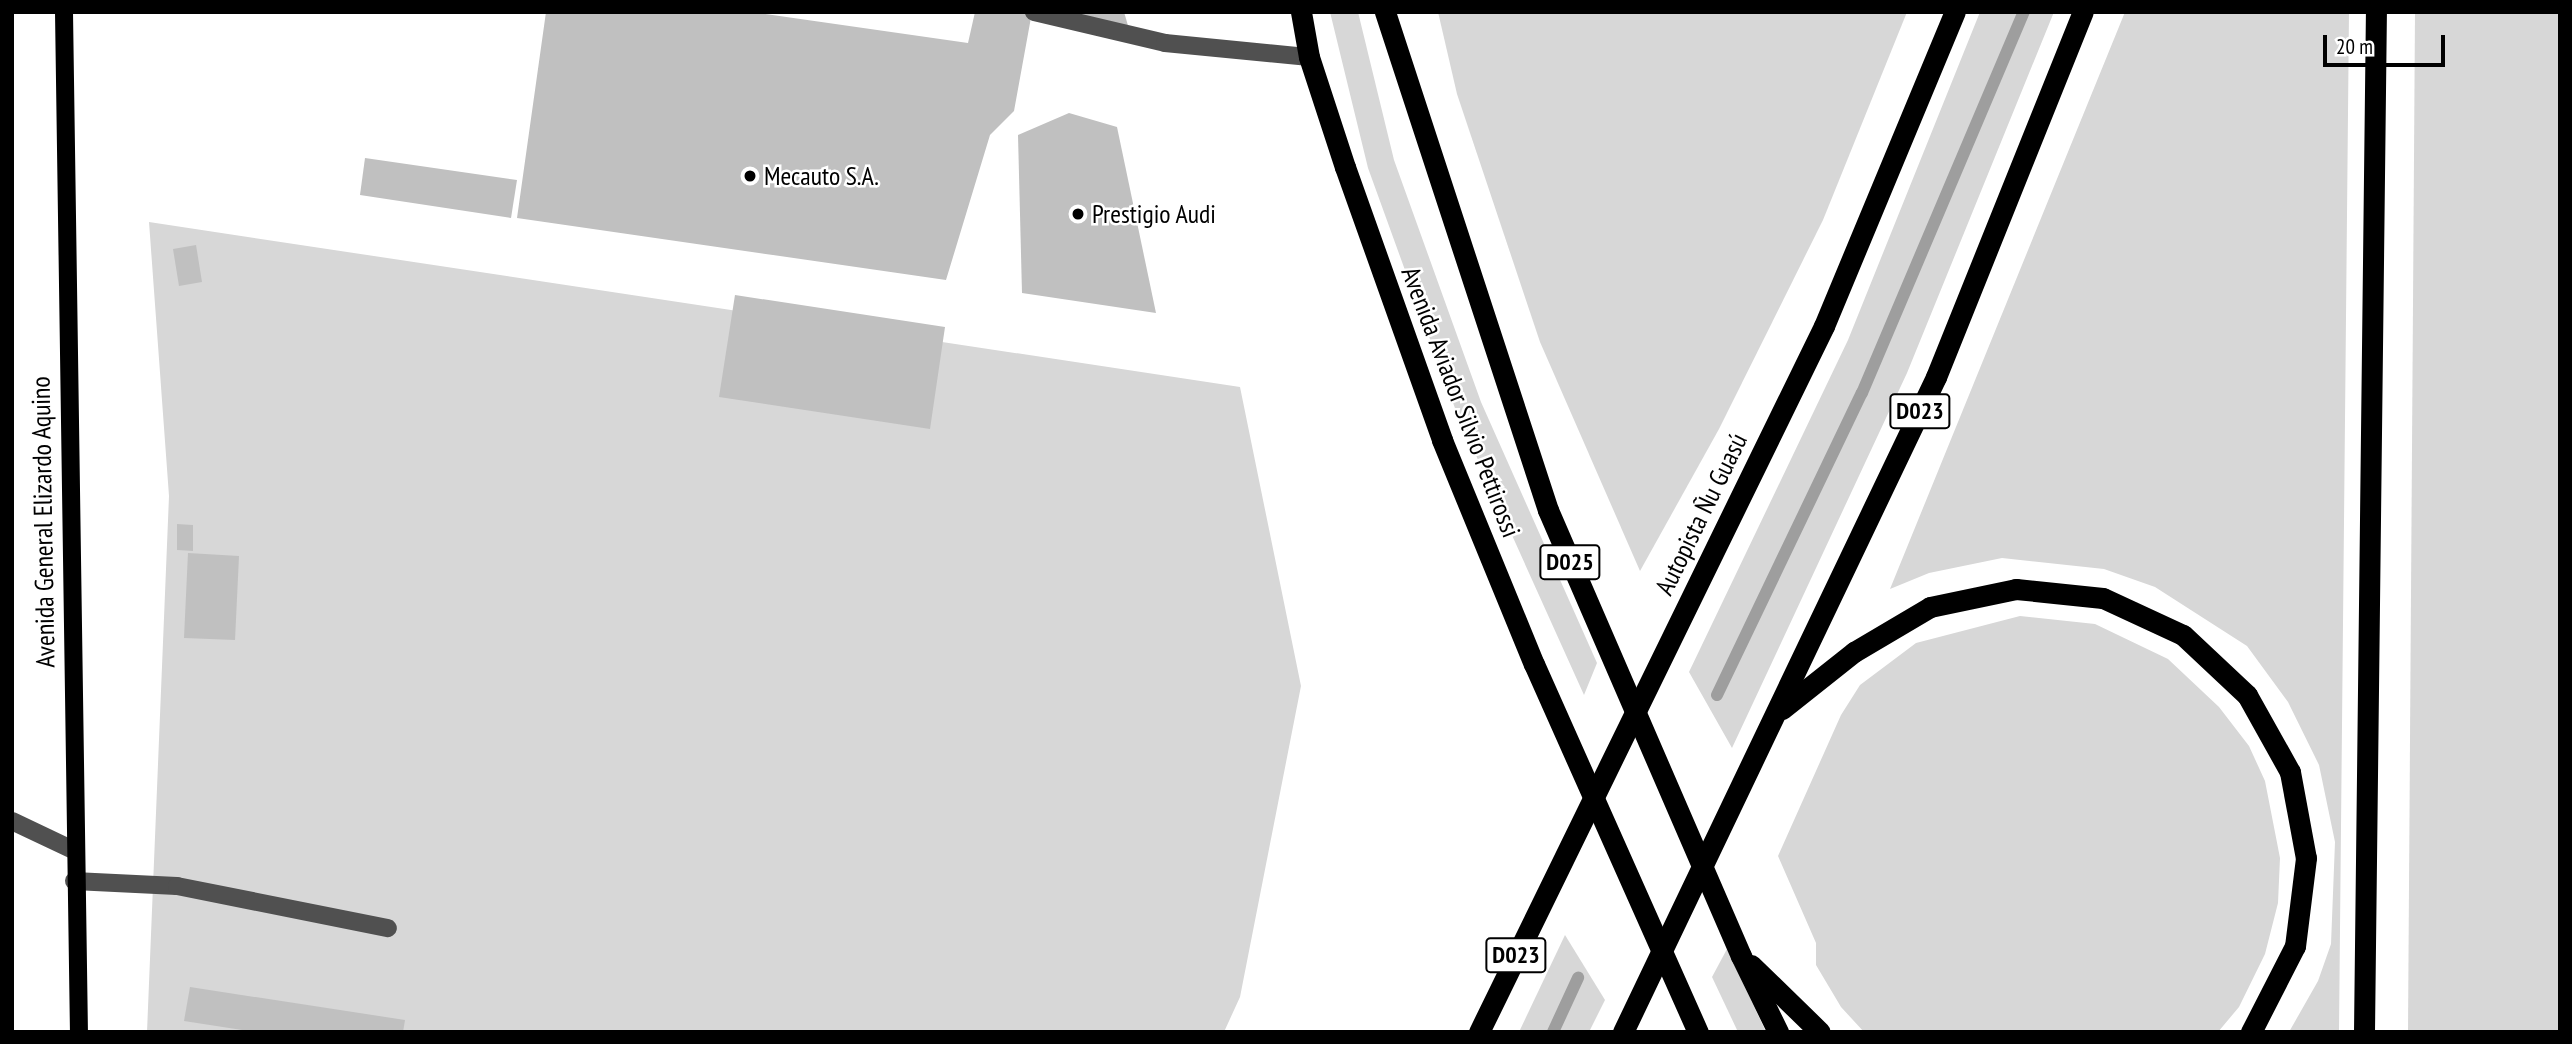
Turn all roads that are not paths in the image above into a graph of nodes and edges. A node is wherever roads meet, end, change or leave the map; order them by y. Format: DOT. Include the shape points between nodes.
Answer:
graph roads {
  1 [pos="64,12"];
  2 [pos="1034,12"];
  3 [pos="1301,12"];
  4 [pos="1385,12"];
  5 [pos="1400,12"];
  6 [pos="1943,12"];
  7 [pos="1955,12"];
  8 [pos="2083,12"];
  9 [pos="2376,12"];
  10 [pos="1942,47"];
  11 [pos="1309,57"];
  12 [pos="1405,75"];
  13 [pos="1778,712"];
  14 [pos="12,821"];
  15 [pos="73,850"];
  16 [pos="74,881"];
  17 [pos="388,928"];
  18 [pos="1741,956"];
  19 [pos="1624,1031"];
  20 [pos="79,1032"];
  21 [pos="1479,1032"];
  22 [pos="1698,1032"];
  23 [pos="1778,1032"];
  24 [pos="1820,1032"];
  25 [pos="2251,1032"];
  26 [pos="2364,1032"];
  1 -- 15 [label="main road, Avenida General Elizardo Aquino"];
  2 -- 11 [label="street" via="1165,43"];
  3 -- 11 [label="highway, Avenida Aviador Silvio Pettirossi / D025"];
  4 -- 12 [label="highway, Avenida Aviador Silvio Pettirossi / D025"];
  5 -- 12 [label="highway"];
  6 -- 10 [label="highway"];
  7 -- 10 [label="highway, Autopista Ñu Guasú / D023"];
  8 -- 13 [label="highway, D023" via="1936,377"];
  9 -- 26 [label="highway"];
  10 -- 21 [label="highway, Autopista Ñu Guasú / D023" via="1824,326"];
  11 -- 22 [label="highway, Avenida Aviador Silvio Pettirossi / D025" via="1442,440 1534,664"];
  12 -- 18 [label="highway, Avenida Aviador Silvio Pettirossi / D025" via="1548,510"];
  13 -- 19 [label="highway, D023"];
  13 -- 25 [label="highway" via="1854,652 1930,607 2016,589 2103,598 2183,635 2247,695 2290,772 2306,858 2295,946"];
  14 -- 15 [label="street"];
  15 -- 16 [label="main road, Avenida General Elizardo Aquino"];
  16 -- 17 [label="street" via="177,886"];
  16 -- 20 [label="main road, Avenida General Elizardo Aquino"];
  18 -- 23 [label="highway, Avenida Aviador Silvio Pettirossi / D025"];
  18 -- 24 [label="highway"];
}
